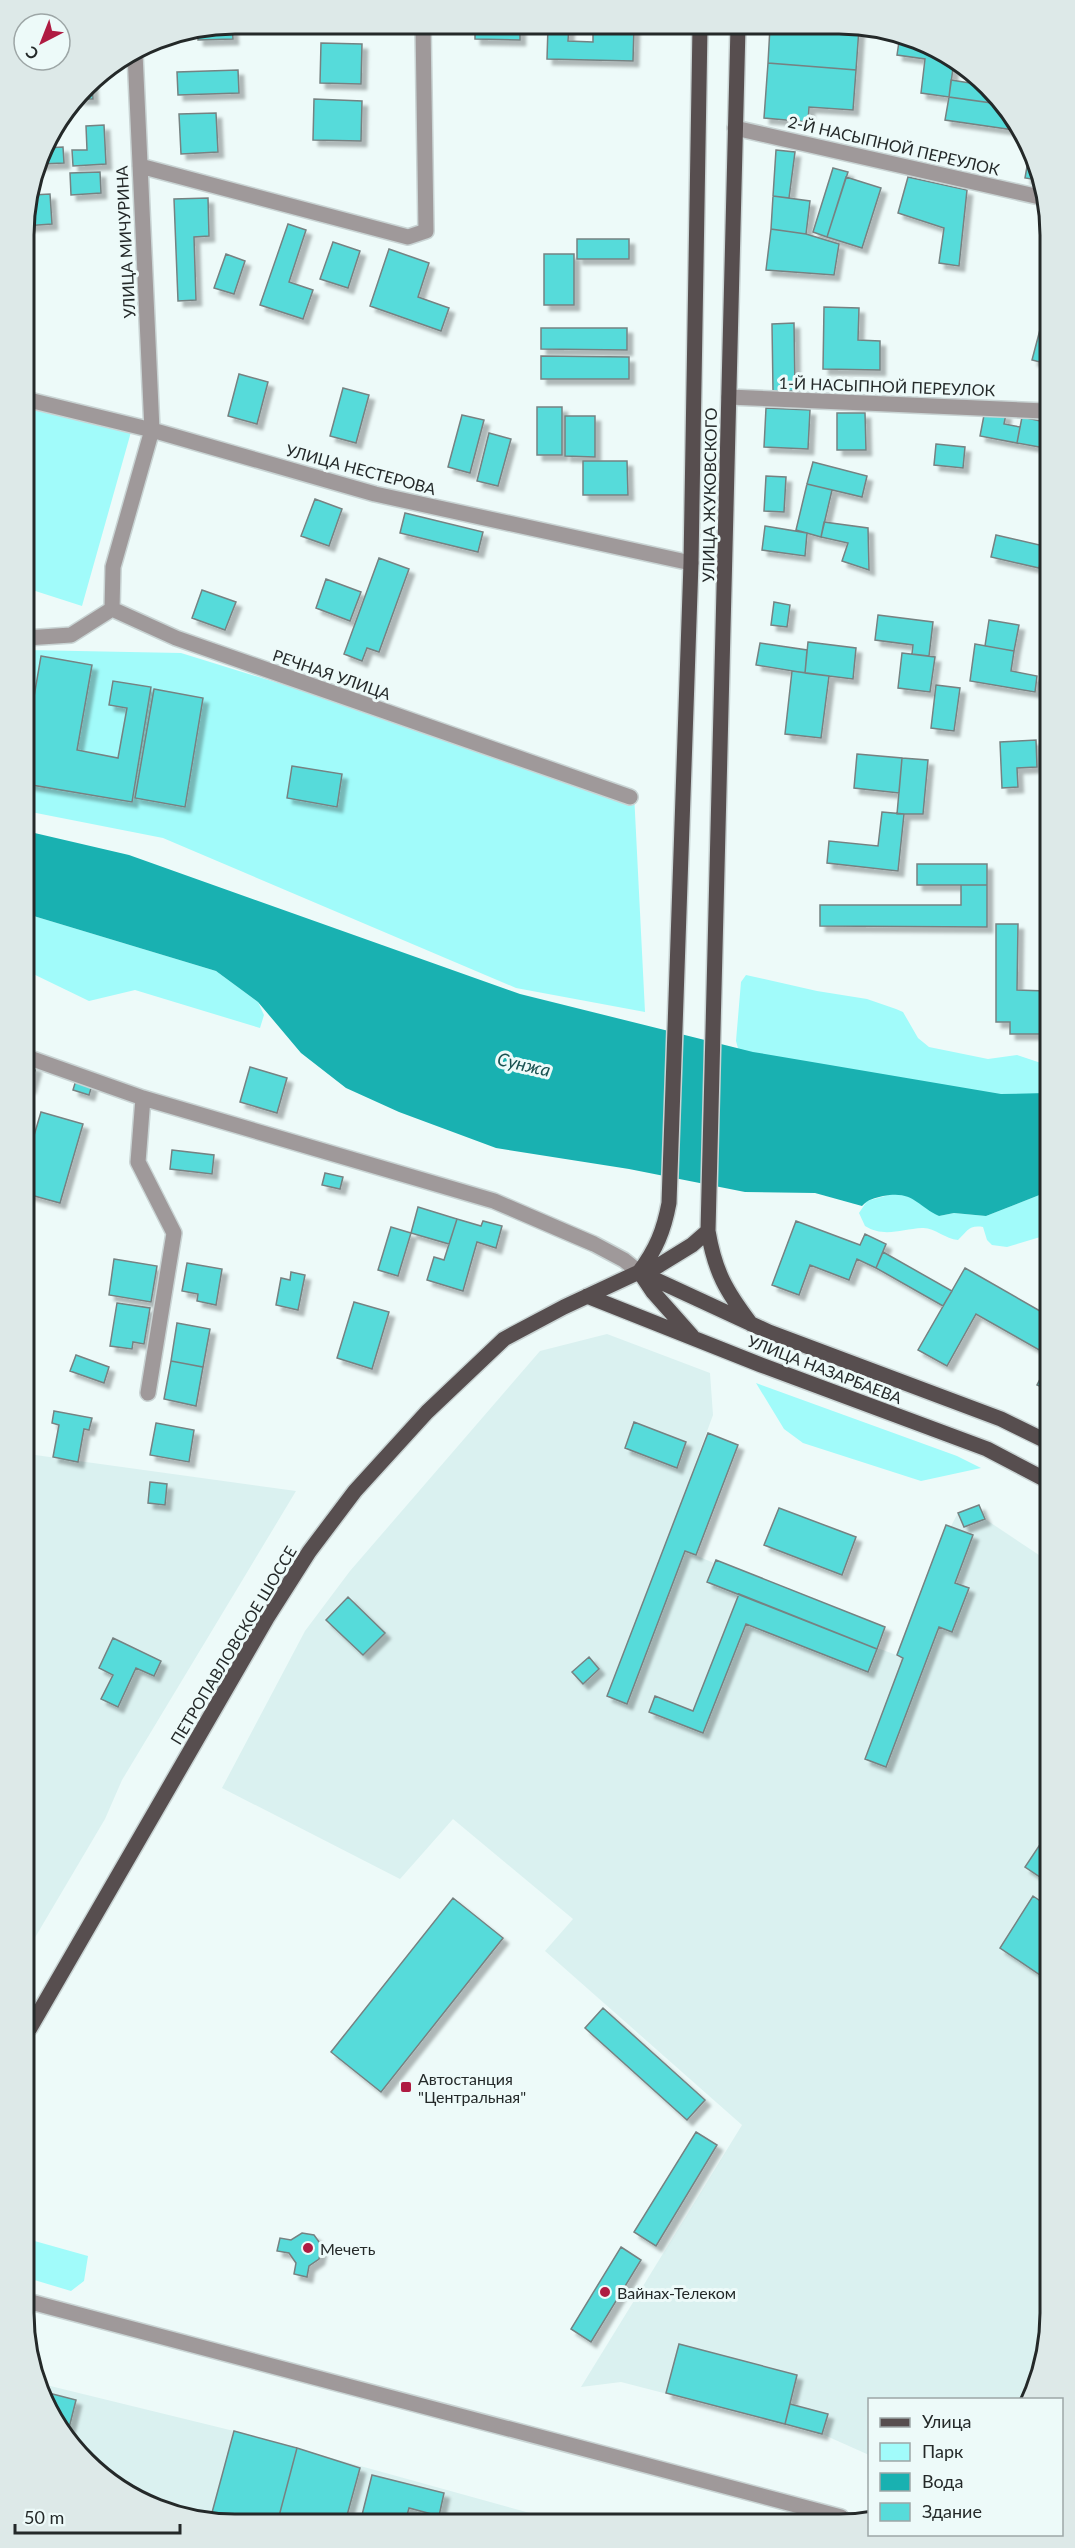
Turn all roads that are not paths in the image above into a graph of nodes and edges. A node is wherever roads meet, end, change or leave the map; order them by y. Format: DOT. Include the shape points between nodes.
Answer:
graph roads {
  1 [pos="700,34"];
  2 [pos="738,34"];
  3 [pos="423,35"];
  4 [pos="135,61"];
  5 [pos="735,128"];
  6 [pos="140,166"];
  7 [pos="1036,196"];
  8 [pos="729,397"];
  9 [pos="35,401"];
  10 [pos="1040,411"];
  11 [pos="152,430"];
  12 [pos="691,563"];
  13 [pos="112,609"];
  14 [pos="35,637"];
  15 [pos="630,797"];
  16 [pos="35,1060"];
  17 [pos="144,1098"];
  18 [pos="708,1231"];
  19 [pos="639,1272"];
  20 [pos="587,1296"];
  21 [pos="751,1324"];
  22 [pos="696,1340"];
  23 [pos="148,1394"];
  24 [pos="1040,1438"];
  25 [pos="1040,1477"];
  26 [pos="53,1988"];
  27 [pos="34,2001"];
  28 [pos="34,2021"];
  29 [pos="34,2303"];
  30 [pos="830,2514"];
  1 -- 12 [label="main road"];
  2 -- 5 [label="main road, УЛИЦА ЖУКОВСКОГО"];
  3 -- 6 [label="street" via="426,231 408,237"];
  4 -- 6 [label="street, УЛИЦА МИЧУРИНА"];
  5 -- 7 [label="street, 2-Й НАСЫПНОЙ ПЕРЕУЛОК"];
  5 -- 8 [label="main road, УЛИЦА ЖУКОВСКОГО"];
  6 -- 11 [label="street, УЛИЦА МИЧУРИНА"];
  8 -- 10 [label="street, 1-Й НАСЫПНОЙ ПЕРЕУЛОК"];
  8 -- 18 [label="main road, УЛИЦА ЖУКОВСКОГО"];
  9 -- 11 [label="street, УЛИЦА НЕСТЕРОВА"];
  11 -- 12 [label="street, УЛИЦА НЕСТЕРОВА" via="375,494"];
  11 -- 13 [label="street, УЛИЦА МИЧУРИНА" via="113,567"];
  12 -- 19 [label="main road" via="669,1203 660,1238"];
  13 -- 14 [label="street" via="71,635"];
  13 -- 15 [label="street, РЕЧНАЯ УЛИЦА" via="176,638"];
  16 -- 17 [label="street"];
  17 -- 19 [label="street" via="494,1202 594,1244"];
  17 -- 23 [label="street" via="138,1162 174,1233"];
  18 -- 19 [label="main road, ПЕТРОПАВЛОВСКОЕ ШОССЕ" via="677,1255"];
  18 -- 21 [label="main road, УЛИЦА ЖУКОВСКОГО" via="713,1262 723,1284"];
  19 -- 20 [label="main road, ПЕТРОПАВЛОВСКОЕ ШОССЕ"];
  19 -- 21 [label="main road, УЛИЦА НАЗАРБАЕВА"];
  19 -- 22 [label="main road"];
  20 -- 22 [label="main road, УЛИЦА НАЗАРБАЕВА"];
  20 -- 26 [label="main road, ПЕТРОПАВЛОВСКОЕ ШОССЕ" via="504,1339 427,1412 355,1491 309,1551 267,1618"];
  21 -- 24 [label="main road, УЛИЦА НАЗАРБАЕВА" via="1001,1419"];
  22 -- 25 [label="main road, УЛИЦА НАЗАРБАЕВА" via="987,1449"];
  26 -- 27 [label="main road, ПЕТРОПАВЛОВСКОЕ ШОССЕ"];
  26 -- 28 [label="main road"];
  29 -- 30 [label="street"];
}
